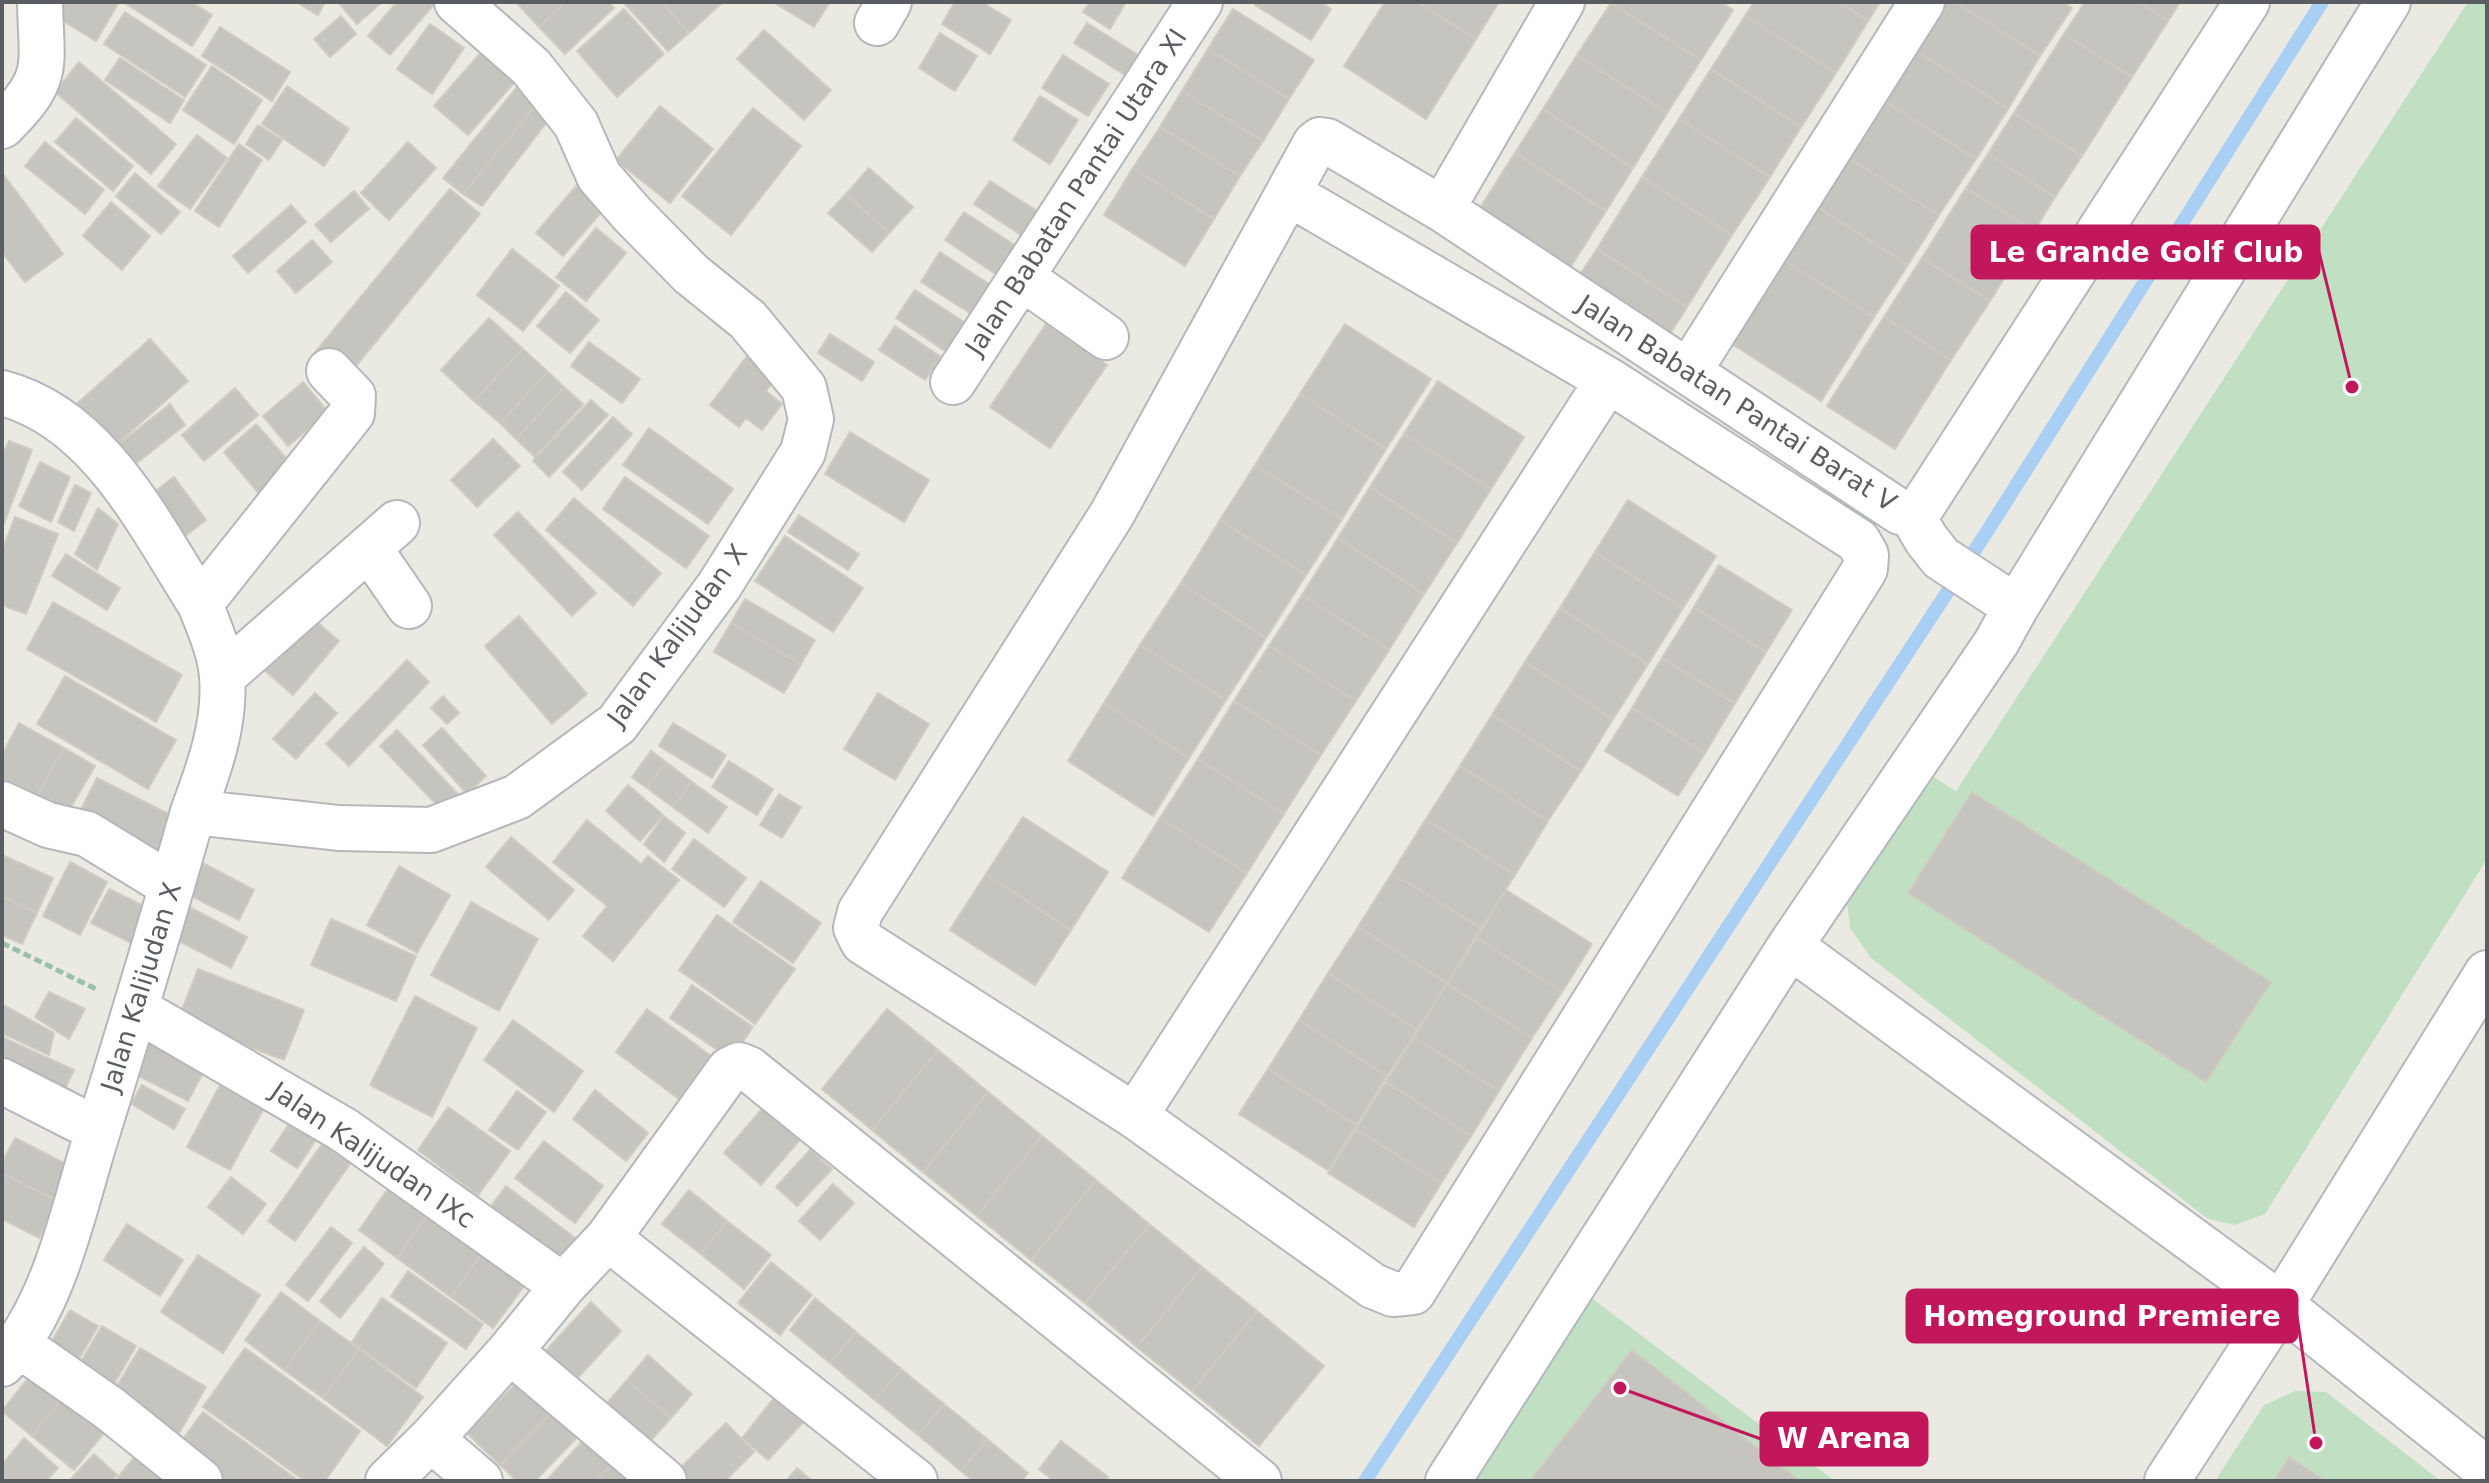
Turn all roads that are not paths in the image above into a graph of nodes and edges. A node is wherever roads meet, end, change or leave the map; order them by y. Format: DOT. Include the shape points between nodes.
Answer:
graph roads {
  1 [pos="40,2"];
  2 [pos="457,2"];
  3 [pos="1200,2"];
  4 [pos="1562,2"];
  5 [pos="1922,2"];
  6 [pos="2247,2"];
  7 [pos="2388,2"];
  8 [pos="2,126"];
  9 [pos="1288,193"];
  10 [pos="1442,209"];
  11 [pos="1021,277"];
  12 [pos="1106,337"];
  13 [pos="329,371"];
  14 [pos="1689,371"];
  15 [pos="1608,380"];
  16 [pos="953,382"];
  17 [pos="2,393"];
  18 [pos="1912,515"];
  19 [pos="2008,601"];
  20 [pos="200,604"];
  21 [pos="409,606"];
  22 [pos="222,677"];
  23 [pos="2,804"];
  24 [pos="193,812"];
  25 [pos="172,886"];
  26 [pos="1790,946"];
  27 [pos="2487,973"];
  28 [pos="136,1009"];
  29 [pos="2,1081"];
  30 [pos="1135,1116"];
  31 [pos="98,1130"];
  32 [pos="608,1238"];
  33 [pos="563,1286"];
  34 [pos="2281,1305"];
  35 [pos="510,1351"];
  36 [pos="10,1354"];
  37 [pos="431,1439"];
  38 [pos="2487,1470"];
  39 [pos="200,1481"];
  40 [pos="388,1481"];
  41 [pos="480,1481"];
  42 [pos="664,1481"];
  43 [pos="915,1481"];
  44 [pos="1259,1481"];
  45 [pos="1448,1481"];
  46 [pos="2167,1481"];
  1 -- 8 [label="street" via="39,82"];
  2 -- 24 [label="street, Jalan Kalijudan X" via="531,67 576,124 599,176 632,214 691,274 748,320 804,388 811,419 803,452 719,586 617,724 517,797 431,830 339,828"];
  3 -- 11 [label="street, Jalan Babatan Pantai Utara XI"];
  4 -- 10 [label="street"];
  5 -- 14 [label="street"];
  6 -- 18 [label="street, Jalan Babatan Pantai Barat V"];
  7 -- 19 [label="street" via="2162,372"];
  9 -- 10 [label="street, Jalan Babatan Pantai Barat V" via="1320,140"];
  9 -- 15 [label="street"];
  9 -- 30 [label="street" via="1112,514 860,912 856,928 863,942"];
  10 -- 14 [label="street, Jalan Babatan Pantai Barat V"];
  11 -- 12 [label="street"];
  11 -- 16 [label="street, Jalan Babatan Pantai Utara XI"];
  13 -- 20 [label="street" via="353,396 352,413"];
  14 -- 18 [label="street, Jalan Babatan Pantai Barat V"];
  15 -- 30 [label="street"];
  15 -- 30 [label="street" via="1858,541 1866,555 1865,569 1413,1292 1393,1294 1373,1286"];
  17 -- 20 [label="street" via="28,400 93,450 121,481"];
  18 -- 19 [label="street" via="1941,558"];
  19 -- 26 [label="street" via="1996,643"];
  20 -- 22 [label="street"];
  21 -- 22 [label="street" via="383,535"];
  22 -- 24 [label="street" via="222,714"];
  23 -- 25 [label="street" via="48,825 87,834"];
  24 -- 25 [label="street, Jalan Kalijudan X"];
  25 -- 28 [label="street, Jalan Kalijudan X"];
  26 -- 34 [label="street"];
  26 -- 45 [label="street"];
  27 -- 34 [label="street"];
  28 -- 31 [label="street, Jalan Kalijudan X"];
  28 -- 33 [label="street, Jalan Kalijudan IXc" via="344,1130"];
  29 -- 31 [label="street"];
  31 -- 36 [label="street, Jalan Kalijudan X" via="56,1265"];
  32 -- 33 [label="street"];
  32 -- 43 [label="street"];
  32 -- 44 [label="street" via="729,1070 739,1065"];
  33 -- 35 [label="street"];
  34 -- 38 [label="street"];
  34 -- 46 [label="street"];
  35 -- 37 [label="street"];
  35 -- 42 [label="street"];
  36 -- 39 [label="street" via="109,1408"];
  37 -- 40 [label="street"];
  37 -- 41 [label="street"];
}
